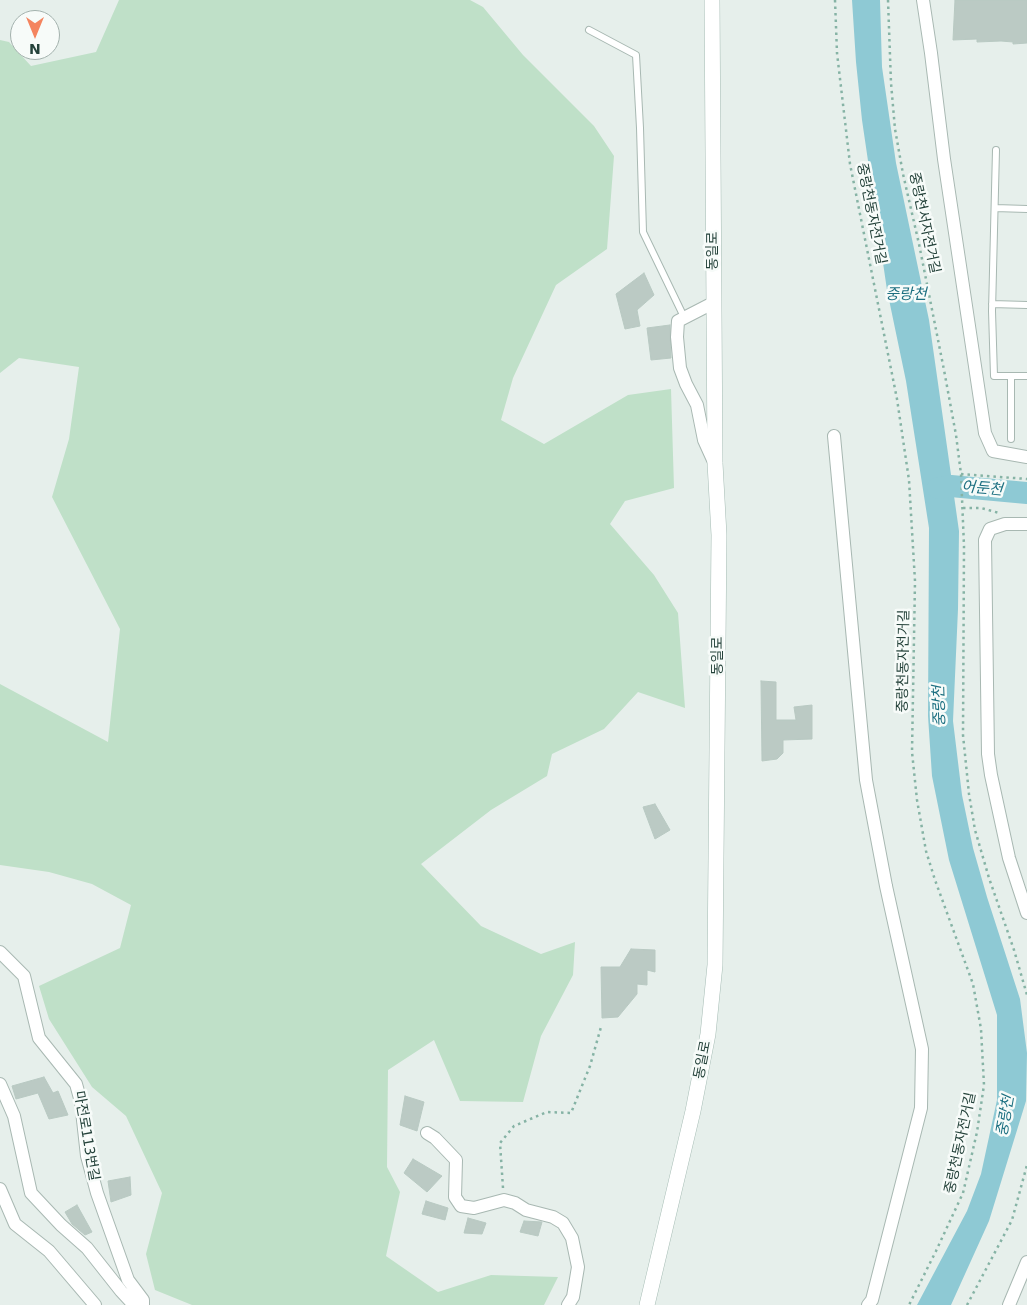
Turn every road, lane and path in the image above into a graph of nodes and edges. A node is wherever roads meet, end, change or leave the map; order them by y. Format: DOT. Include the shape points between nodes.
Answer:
graph roads {
  1 [pos="712,0"];
  2 [pos="835,0"];
  3 [pos="888,0"];
  4 [pos="923,0"];
  5 [pos="589,30"];
  6 [pos="996,150"];
  7 [pos="995,208"];
  8 [pos="1027,209"];
  9 [pos="713,303"];
  10 [pos="992,304"];
  11 [pos="1027,305"];
  12 [pos="684,317"];
  13 [pos="1011,376"];
  14 [pos="1027,376"];
  15 [pos="834,436"];
  16 [pos="1011,439"];
  17 [pos="1027,457"];
  18 [pos="715,463"];
  19 [pos="961,474"];
  20 [pos="1027,480"];
  21 [pos="1023,524"];
  22 [pos="1027,913"];
  23 [pos="0,952"];
  24 [pos="601,1027"];
  25 [pos="0,1084"];
  26 [pos="427,1133"];
  27 [pos="1027,1165"];
  28 [pos="0,1189"];
  29 [pos="504,1200"];
  30 [pos="1027,1262"];
  31 [pos="96,1305"];
  32 [pos="134,1305"];
  33 [pos="144,1305"];
  34 [pos="568,1305"];
  35 [pos="647,1305"];
  36 [pos="868,1305"];
  37 [pos="909,1305"];
  38 [pos="967,1305"];
  39 [pos="1009,1305"];
  1 -- 9 [label="street, 동일로"];
  2 -- 37 [label="path, 중랑천동자전거길" via="837,53 850,164 897,399 909,480 915,581 912,752 916,800 929,862 974,984 981,1029 984,1085 963,1193"];
  3 -- 19 [label="path, 중랑천서자전거길" via="896,135 944,370"];
  4 -- 17 [label="street" via="985,433 993,451"];
  5 -- 12 [label="lane" via="636,55 643,232"];
  6 -- 7 [label="lane"];
  7 -- 8 [label="lane"];
  7 -- 10 [label="lane"];
  9 -- 12 [label="street"];
  9 -- 18 [label="street, 동일로"];
  10 -- 11 [label="lane"];
  10 -- 13 [label="lane" via="994,376"];
  12 -- 18 [label="street" via="678,321 680,368 697,405 704,440"];
  13 -- 14 [label="lane"];
  13 -- 16 [label="lane"];
  15 -- 36 [label="street" via="866,780 922,1048 921,1108 872,1300"];
  18 -- 35 [label="street, 동일로" via="719,535 715,965 708,1034 693,1111"];
  19 -- 20 [label="path"];
  19 -- 21 [label="path, 중랑천서자전거길" via="963,508 981,508"];
  21 -- 22 [label="street" via="990,528 985,540 986,655 991,775 1009,858"];
  23 -- 33 [label="street, 마전로113번길" via="24,976 39,1038 76,1084 96,1193 128,1280"];
  24 -- 29 [label="path" via="571,1113 546,1112 514,1126 500,1143"];
  25 -- 32 [label="street" via="14,1116 30,1193 87,1248"];
  26 -- 29 [label="street" via="456,1160 455,1197 461,1206 474,1208"];
  27 -- 38 [label="path" via="1012,1220"];
  28 -- 31 [label="street" via="15,1224 49,1251"];
  29 -- 34 [label="street" via="563,1223 572,1238 578,1267 573,1296"];
  30 -- 39 [label="street"];
}
